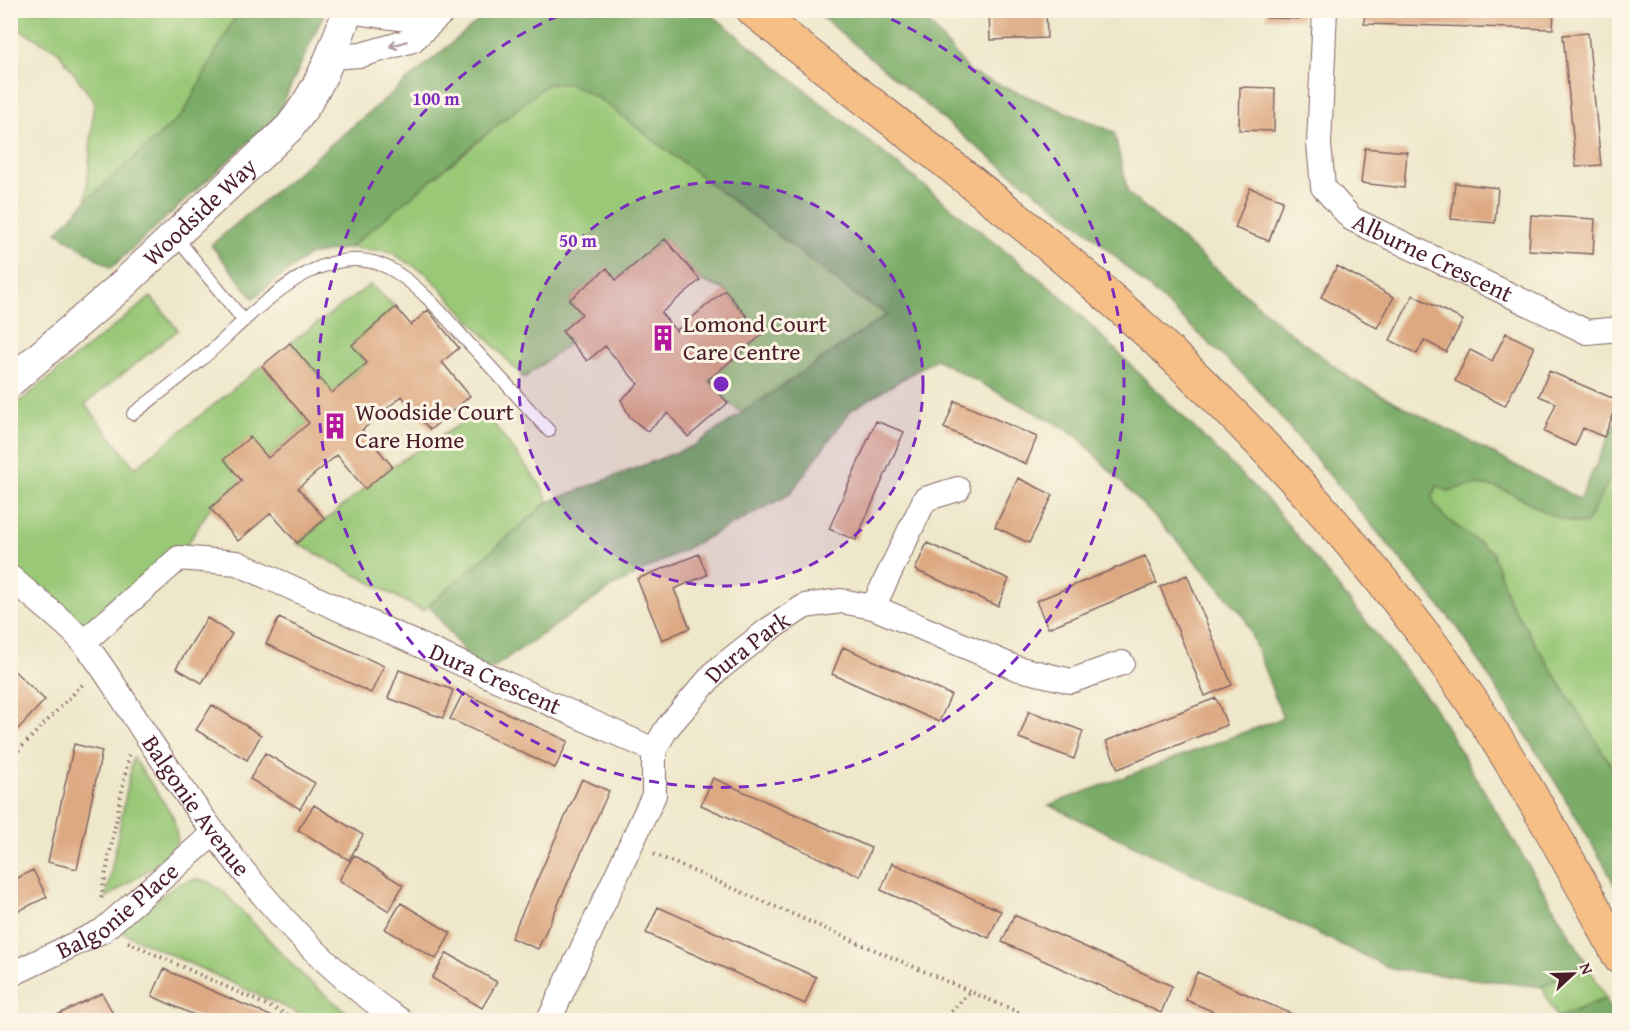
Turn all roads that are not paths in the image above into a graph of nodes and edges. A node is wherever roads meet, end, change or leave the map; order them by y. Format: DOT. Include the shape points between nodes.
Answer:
graph roads {
  1 [pos="435,10"];
  2 [pos="445,10"];
  3 [pos="753,10"];
  4 [pos="1325,10"];
  5 [pos="348,11"];
  6 [pos="330,57"];
  7 [pos="175,236"];
  8 [pos="244,321"];
  9 [pos="1620,329"];
  10 [pos="10,382"];
  11 [pos="133,414"];
  12 [pos="549,431"];
  13 [pos="958,489"];
  14 [pos="10,577"];
  15 [pos="873,607"];
  16 [pos="84,642"];
  17 [pos="1122,663"];
  18 [pos="654,750"];
  19 [pos="214,833"];
  20 [pos="1620,958"];
  21 [pos="10,975"];
  22 [pos="400,1020"];
  23 [pos="549,1020"];
  1 -- 5 [label="street" via="406,19"];
  2 -- 6 [label="street, one-way" via="412,40 361,55"];
  3 -- 20 [label="main road" via="1059,253 1248,431 1346,537 1433,646 1508,757"];
  4 -- 9 [label="street, Alburne Crescent" via="1319,144 1323,187 1352,219 1587,332"];
  5 -- 6 [label="street, Woodside Way"];
  6 -- 7 [label="street, Woodside Way" via="310,102 289,128"];
  7 -- 8 [label="lane"];
  7 -- 10 [label="street, Woodside Way"];
  8 -- 11 [label="lane"];
  8 -- 12 [label="lane" via="268,299 324,265 372,262 392,270 428,298"];
  13 -- 15 [label="street" via="925,500"];
  14 -- 16 [label="street, Balgonie Avenue"];
  15 -- 17 [label="street, Dura Park" via="1016,668 1071,681"];
  15 -- 18 [label="street, Dura Park" via="841,601 805,606 768,630 716,671 667,728"];
  16 -- 18 [label="street, Dura Crescent" via="179,558 237,563"];
  16 -- 19 [label="street, Balgonie Avenue"];
  18 -- 23 [label="street" via="654,795"];
  19 -- 21 [label="street, Balgonie Place" via="102,931"];
  19 -- 22 [label="street, Balgonie Avenue" via="269,902 331,967 374,1004"];
}
